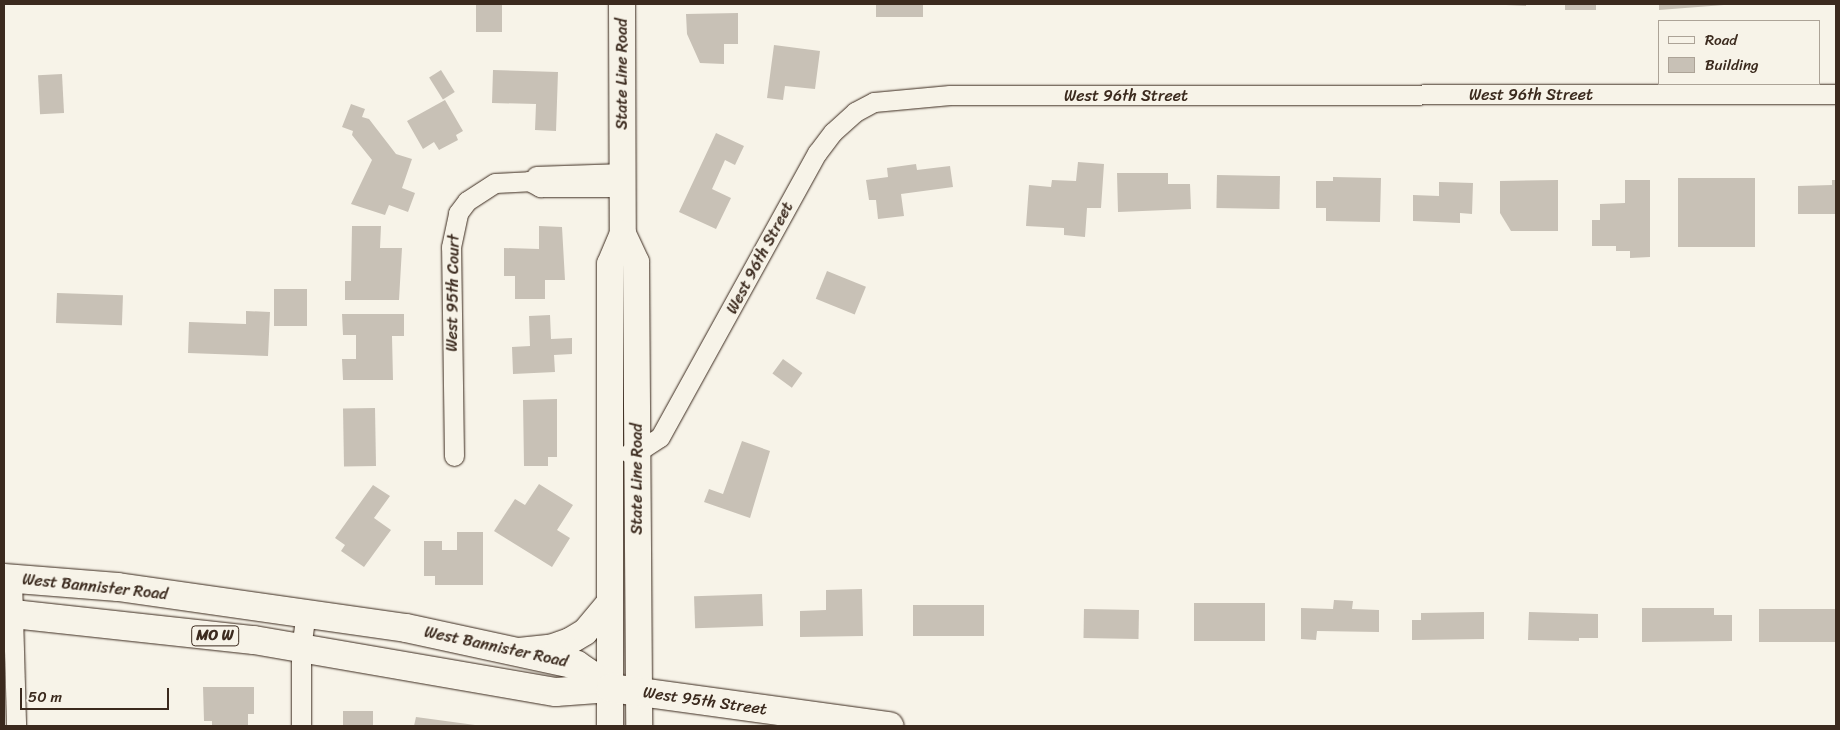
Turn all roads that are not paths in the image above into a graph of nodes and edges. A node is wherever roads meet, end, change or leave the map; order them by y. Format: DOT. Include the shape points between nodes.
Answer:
graph roads {
  1 [pos="622,4"];
  2 [pos="1836,94"];
  3 [pos="622,180"];
  4 [pos="623,234"];
  5 [pos="637,452"];
  6 [pos="610,453"];
  7 [pos="454,456"];
  8 [pos="8,578"];
  9 [pos="610,602"];
  10 [pos="8,613"];
  11 [pos="306,614"];
  12 [pos="301,648"];
  13 [pos="515,651"];
  14 [pos="611,688"];
  15 [pos="639,692"];
  16 [pos="16,726"];
  17 [pos="301,726"];
  18 [pos="610,726"];
  19 [pos="639,726"];
  20 [pos="889,726"];
  1 -- 3 [label="main road, State Line Road"];
  2 -- 5 [label="street, West 96th Street" via="950,95 874,102 855,112 832,132 817,153 660,436"];
  3 -- 4 [label="main road, State Line Road"];
  3 -- 7 [label="street, West 95th Court" via="540,187 529,181 496,183 481,191 458,213 453,229"];
  4 -- 5 [label="main road, State Line Road" via="636,262"];
  4 -- 6 [label="main road, State Line Road" via="610,264"];
  5 -- 6 [label="street"];
  5 -- 15 [label="main road, State Line Road"];
  6 -- 9 [label="main road, State Line Road"];
  8 -- 10 [label="street"];
  8 -- 11 [label="main road, West Bannister Road / MO W" via="118,587"];
  9 -- 13 [label="main road" via="592,626 570,641 550,648"];
  9 -- 14 [label="main road, State Line Road"];
  10 -- 12 [label="main road, West Bannister Road / MO W"];
  10 -- 16 [label="street"];
  11 -- 12 [label="street"];
  11 -- 13 [label="main road, West Bannister Road / MO W" via="406,628"];
  12 -- 14 [label="main road, West Bannister Road / MO W" via="556,692"];
  12 -- 17 [label="street"];
  13 -- 14 [label="main road, West Bannister Road / MO W" via="577,665"];
  14 -- 15 [label="main road, West 95th Street"];
  14 -- 18 [label="main road, State Line Road"];
  15 -- 19 [label="main road, State Line Road"];
  15 -- 20 [label="main road, West 95th Street"];
}
